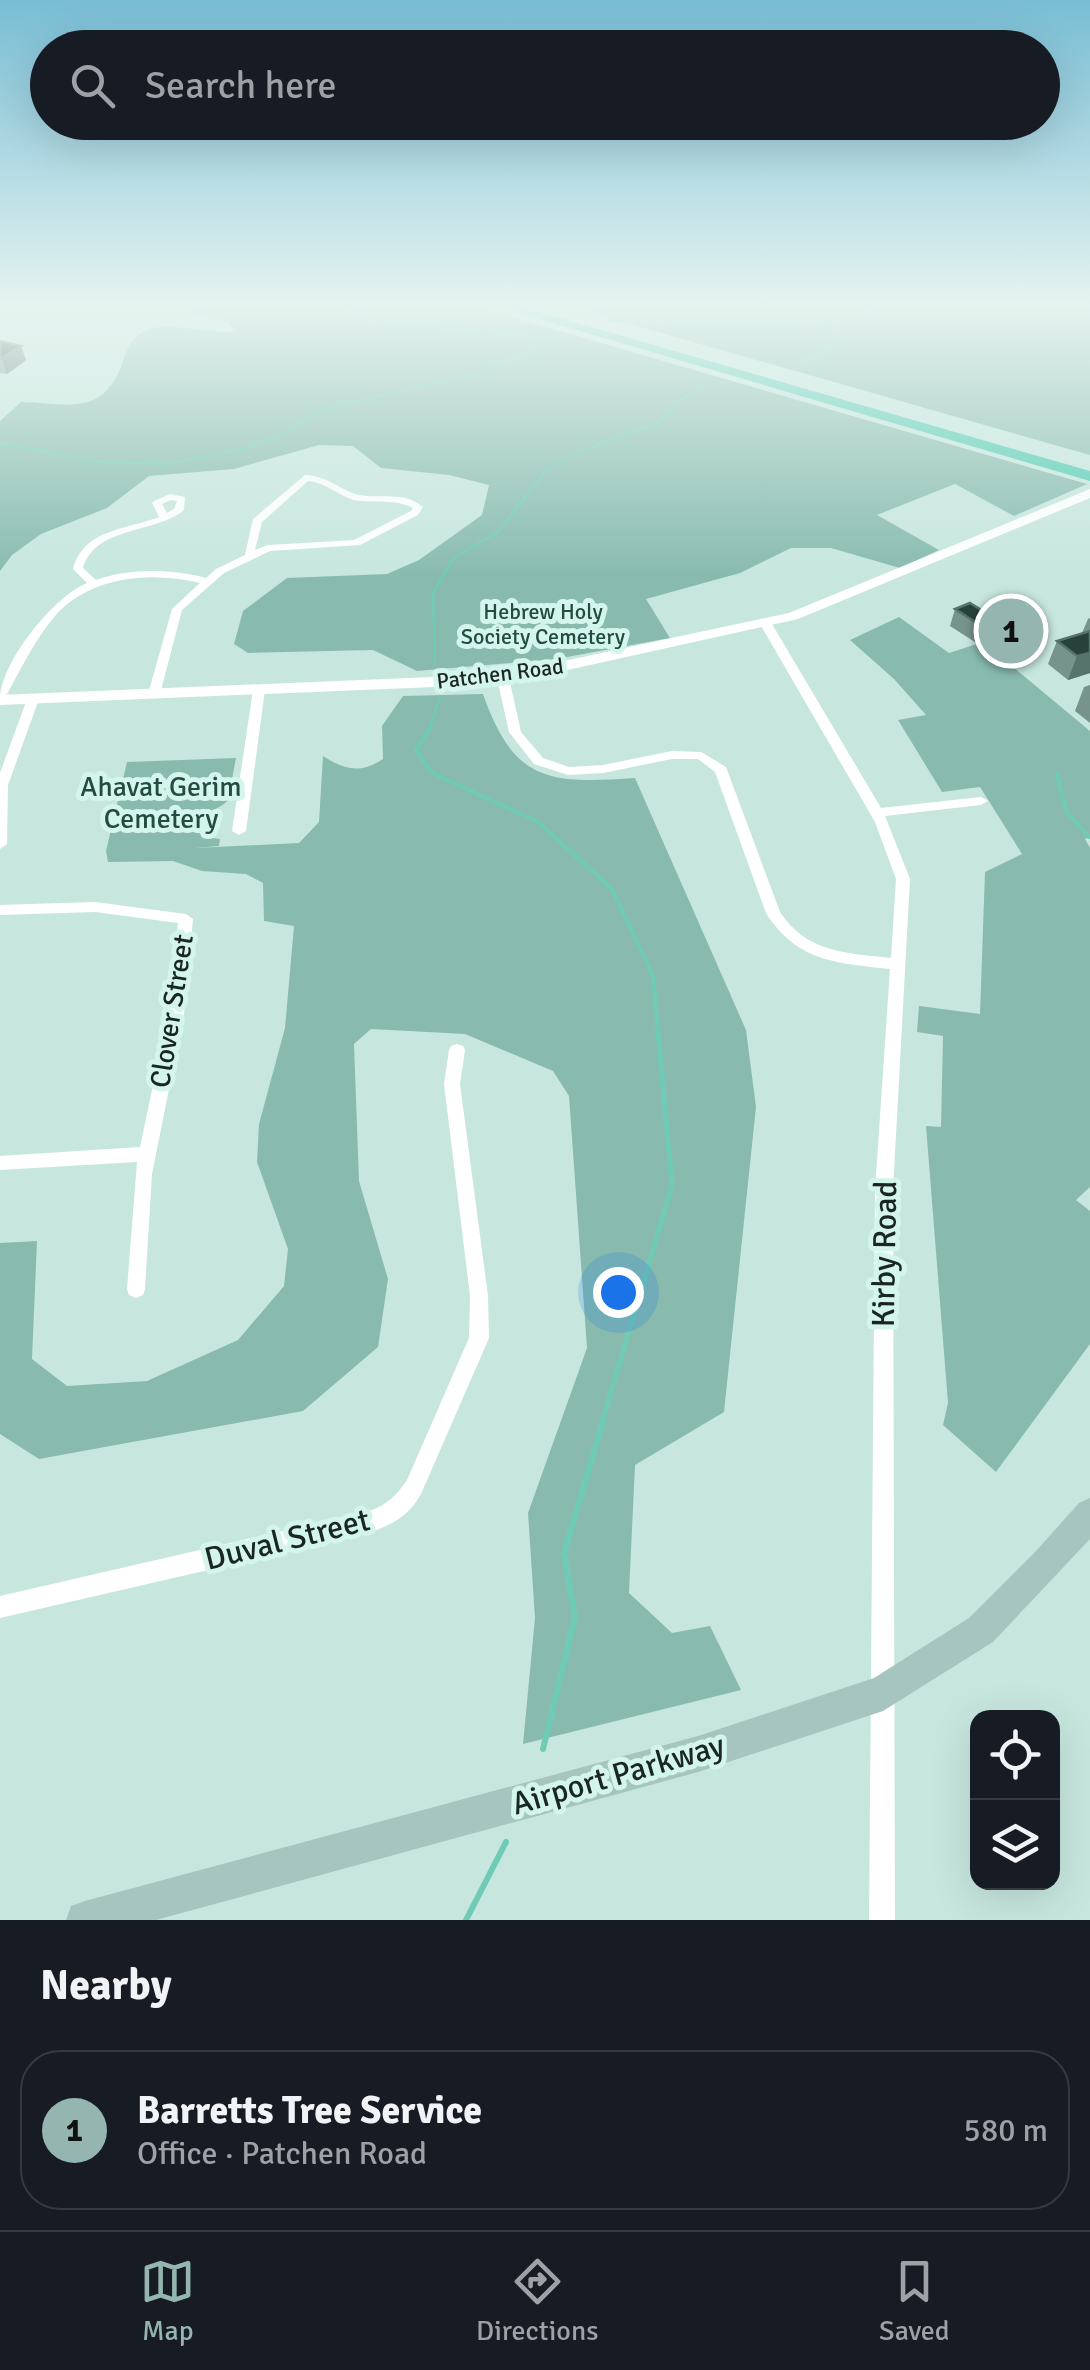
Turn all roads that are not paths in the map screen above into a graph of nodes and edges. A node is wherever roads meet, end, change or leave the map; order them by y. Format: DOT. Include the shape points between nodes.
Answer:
graph roads {
  1 [pos="816,397"];
  2 [pos="857,397"];
  3 [pos="1090,463"];
  4 [pos="1090,476"];
  5 [pos="1088,494"];
  6 [pos="165,520"];
  7 [pos="249,554"];
  8 [pos="206,581"];
  9 [pos="92,582"];
  10 [pos="766,624"];
  11 [pos="503,678"];
  12 [pos="259,690"];
  13 [pos="154,694"];
  14 [pos="0,698"];
  15 [pos="33,699"];
  16 [pos="981,801"];
  17 [pos="877,812"];
  18 [pos="240,831"];
  19 [pos="0,844"];
  20 [pos="0,910"];
  21 [pos="898,964"];
  22 [pos="457,1050"];
  23 [pos="145,1154"];
  24 [pos="0,1163"];
  25 [pos="136,1288"];
  26 [pos="1090,1514"];
  27 [pos="0,1607"];
  28 [pos="883,1693"];
  29 [pos="84,1920"];
  30 [pos="882,1920"];
  1 -- 4 [label="highway"];
  2 -- 3 [label="highway"];
  5 -- 10 [label="street, Patchen Road"];
  6 -- 9 [label="street" via="88,547 78,565"];
  7 -- 7 [label="street" via="356,543 418,507 358,497 321,478 305,478 258,521"];
  7 -- 8 [label="street"];
  8 -- 9 [label="street" via="154,574"];
  8 -- 13 [label="street" via="177,610"];
  9 -- 14 [label="street" via="59,602"];
  10 -- 11 [label="street, Patchen Road"];
  10 -- 17 [label="street, Kirby Road"];
  11 -- 12 [label="street, Patchen Road"];
  11 -- 21 [label="street" via="516,734 547,764 595,771 686,752 708,756 721,770 772,913 786,934 816,952"];
  12 -- 13 [label="street, Patchen Road"];
  12 -- 18 [label="street"];
  13 -- 15 [label="street, Patchen Road"];
  14 -- 15 [label="street, Patchen Road"];
  15 -- 19 [label="street" via="2,785"];
  16 -- 17 [label="street"];
  17 -- 21 [label="street, Kirby Road" via="903,879"];
  20 -- 23 [label="street, Clover Street" via="95,908 186,919 176,1014"];
  21 -- 28 [label="street, Kirby Road" via="884,1209"];
  22 -- 27 [label="street, Duval Street" via="452,1084 479,1338 404,1503 370,1522"];
  23 -- 24 [label="street"];
  23 -- 25 [label="street, Clover Street"];
  26 -- 28 [label="main road, Airport Parkway" via="981,1630"];
  28 -- 29 [label="main road, Airport Parkway" via="698,1754"];
  28 -- 30 [label="street, Kirby Road"];
}
